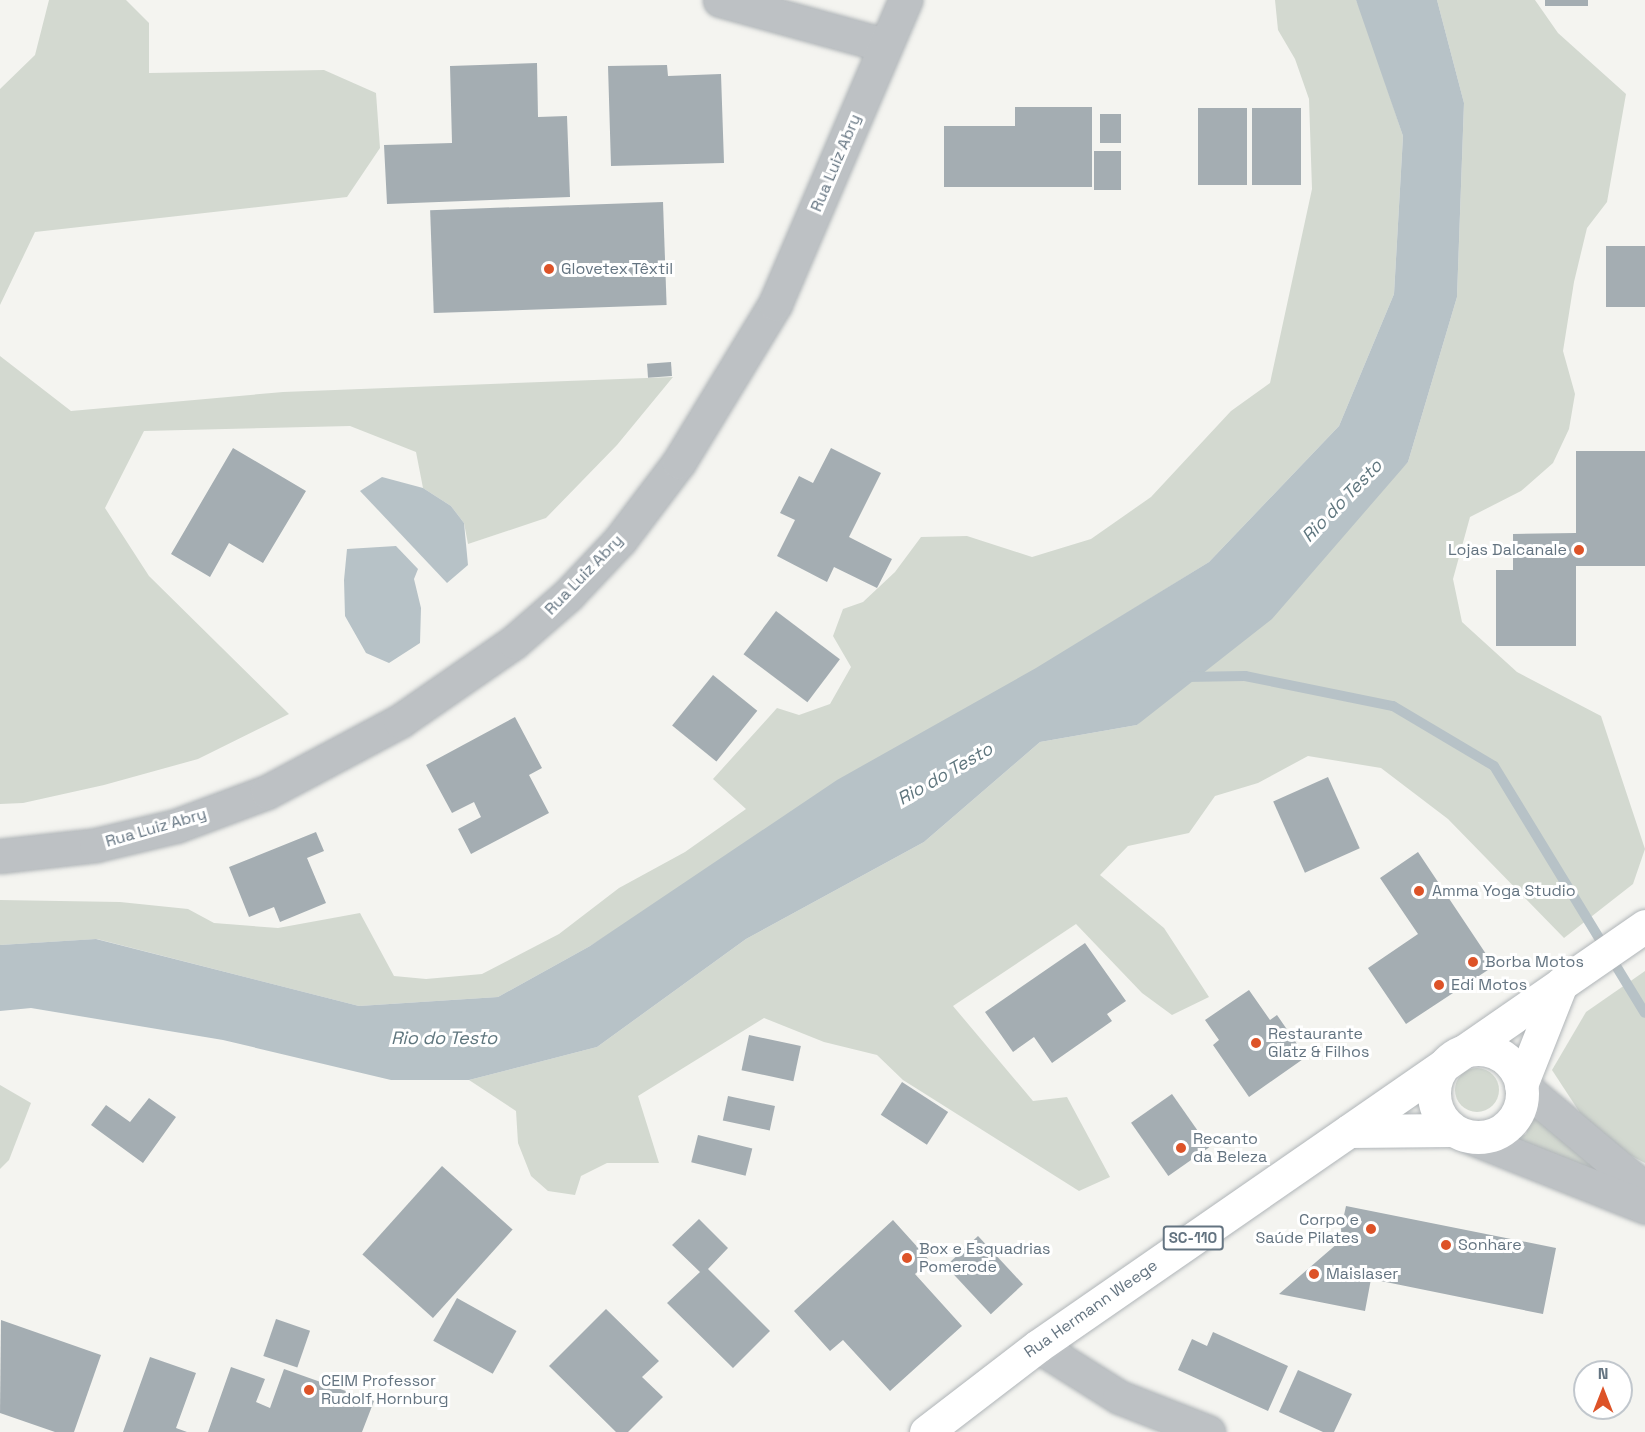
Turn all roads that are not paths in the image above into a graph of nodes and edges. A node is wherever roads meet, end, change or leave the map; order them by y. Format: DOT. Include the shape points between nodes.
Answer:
graph roads {
  1 [pos="720,0"];
  2 [pos="905,0"];
  3 [pos="885,45"];
  4 [pos="0,856"];
  5 [pos="1633,935"];
  6 [pos="1561,984"];
  7 [pos="1455,1054"];
  8 [pos="1521,1085"];
  9 [pos="1349,1131"];
  10 [pos="1460,1133"];
  11 [pos="1645,1188"];
  12 [pos="1645,1207"];
  13 [pos="1038,1346"];
  14 [pos="926,1432"];
  15 [pos="1208,1432"];
  1 -- 3 [label="street"];
  2 -- 3 [label="street, Rua Luiz Abry"];
  3 -- 4 [label="street, Rua Luiz Abry" via="775,304 679,462 620,540 568,595 514,642 419,708 267,792 176,826 96,845"];
  5 -- 6 [label="main road, Rua Hermann Weege / SC-110"];
  6 -- 7 [label="main road, Rua Hermann Weege / SC-110"];
  6 -- 8 [label="main road"];
  7 -- 8 [label="main road" via="1468,1049 1496,1052 1513,1066"];
  7 -- 9 [label="main road, Rua Hermann Weege / SC-110"];
  7 -- 10 [label="main road" via="1443,1064 1433,1092 1442,1120"];
  8 -- 10 [label="main road" via="1521,1100 1508,1125 1496,1133"];
  8 -- 11 [label="street"];
  9 -- 10 [label="main road"];
  9 -- 13 [label="main road, Rua Hermann Weege / SC-110"];
  10 -- 12 [label="street"];
  13 -- 14 [label="main road, Rua Hermann Weege / SC-110"];
  13 -- 15 [label="street" via="1119,1397"];
}
